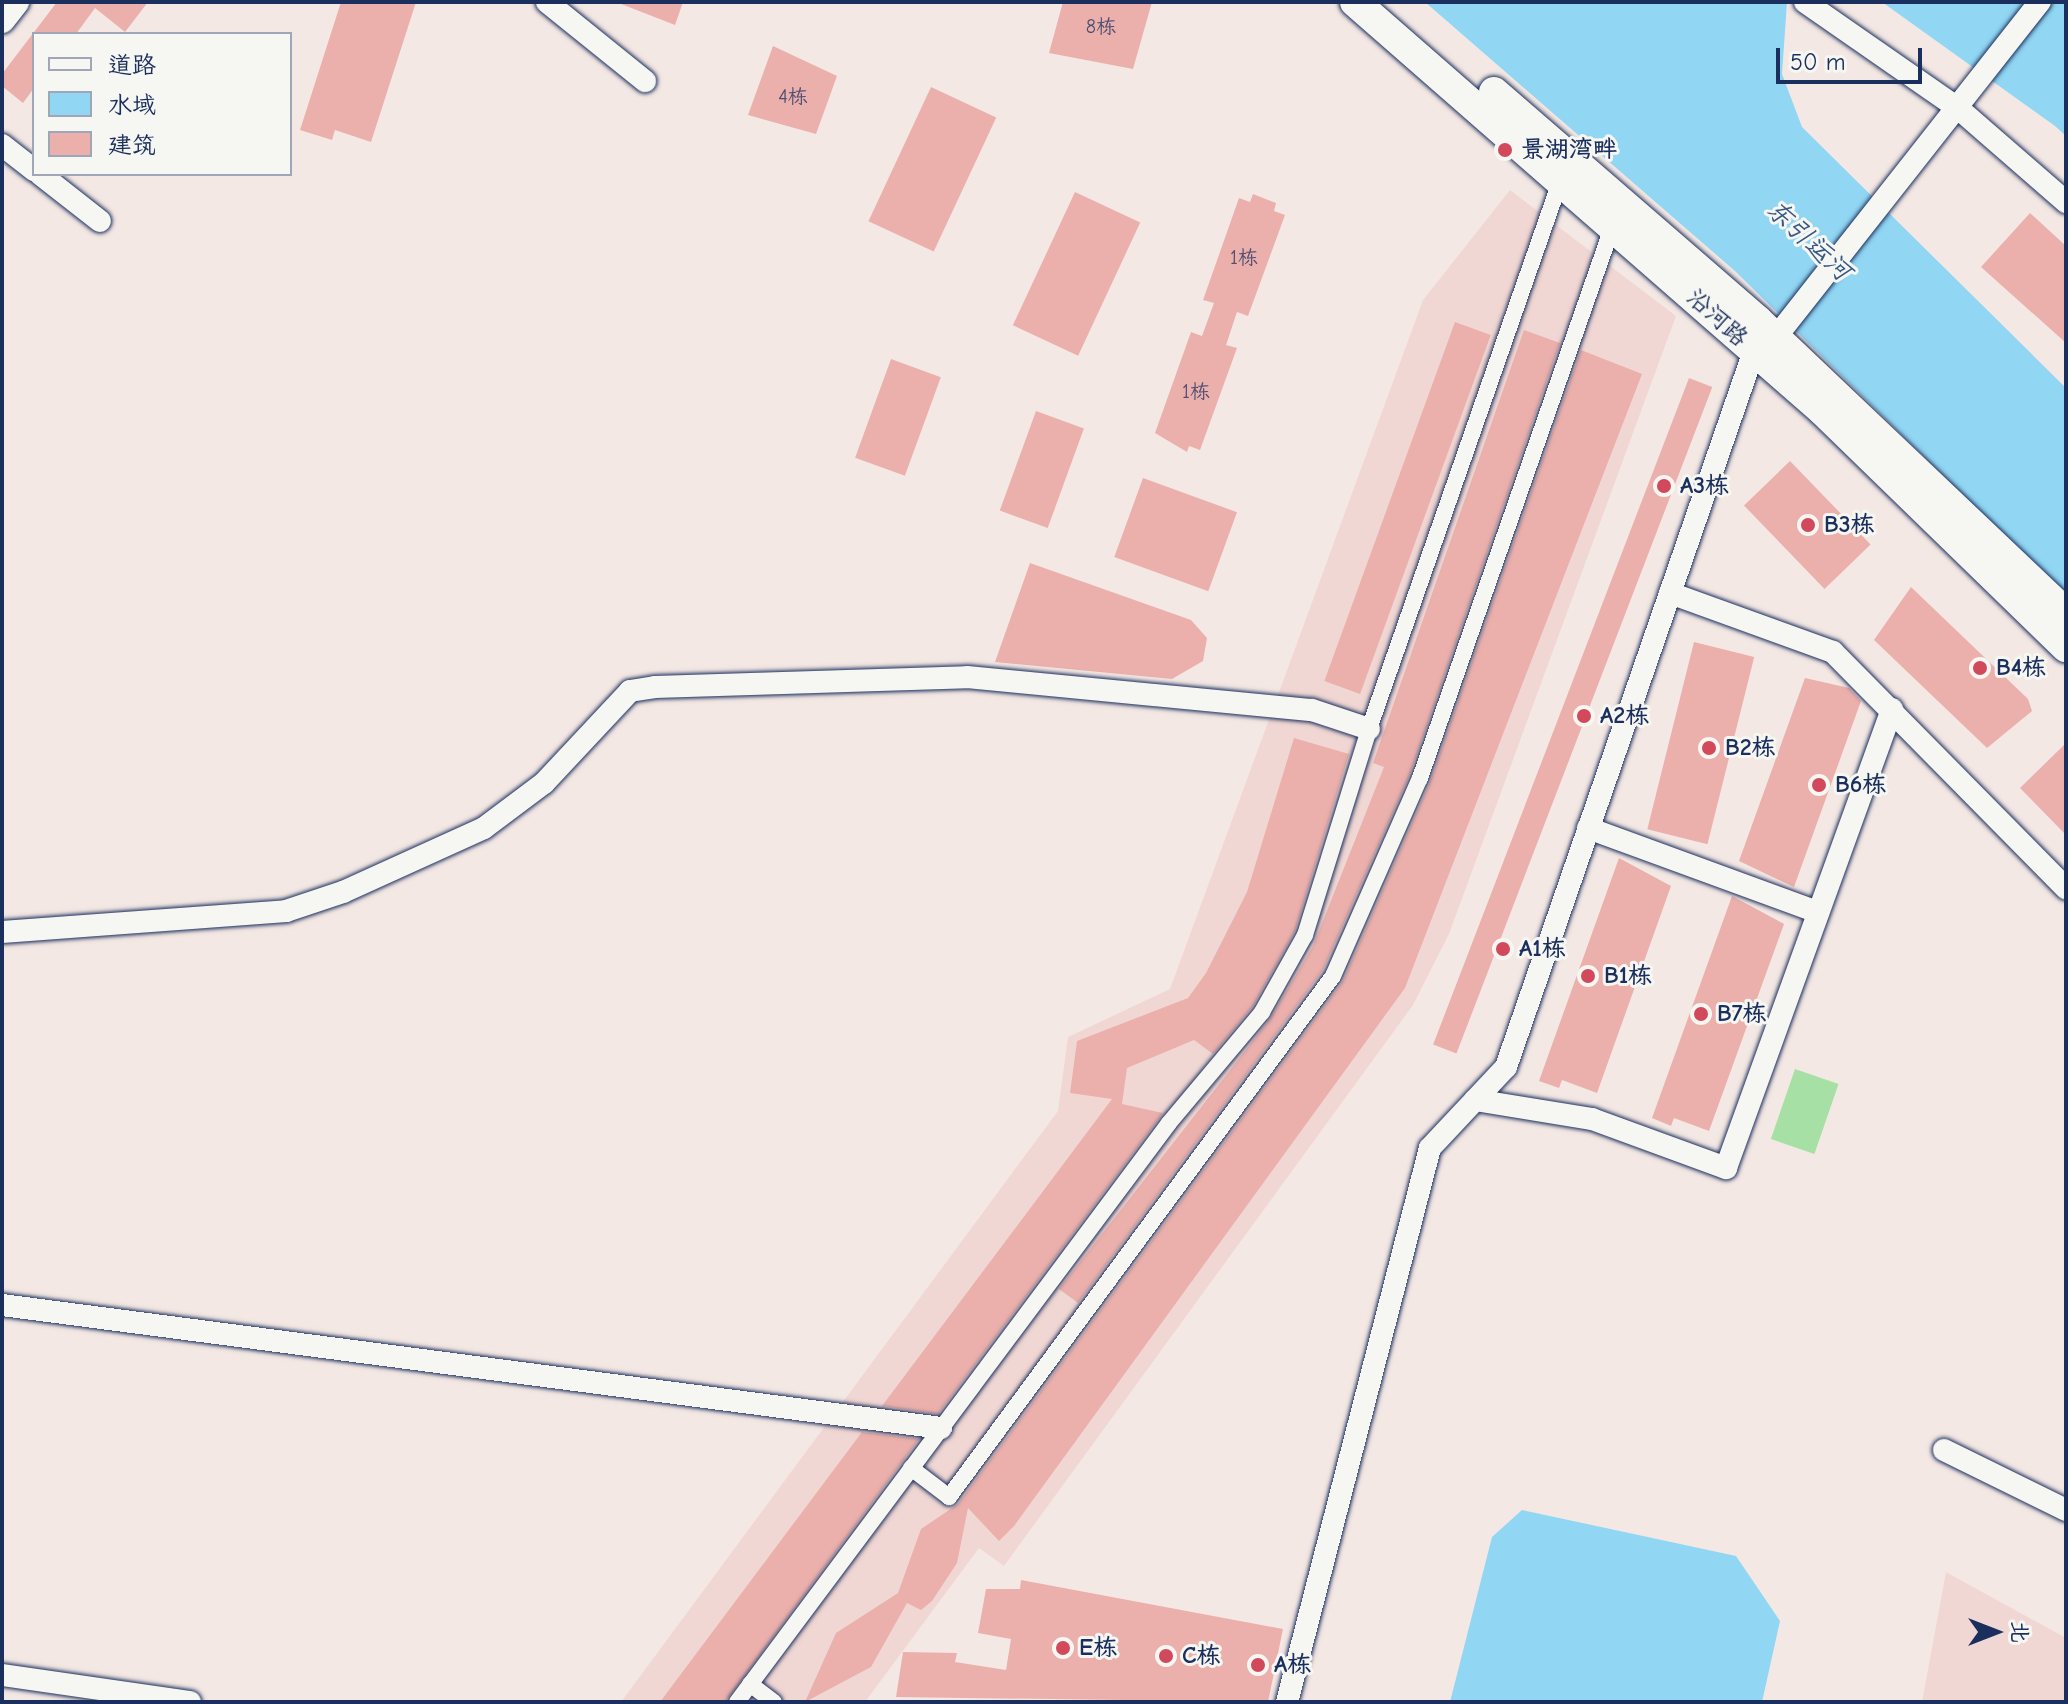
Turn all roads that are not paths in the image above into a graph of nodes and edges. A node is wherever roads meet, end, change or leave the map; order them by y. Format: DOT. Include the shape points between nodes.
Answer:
graph roads {
  1 [pos="16,2"];
  2 [pos="547,2"];
  3 [pos="1355,2"];
  4 [pos="1387,2"];
  5 [pos="2040,2"];
  6 [pos="1808,4"];
  7 [pos="2,20"];
  8 [pos="645,81"];
  9 [pos="1964,102"];
  10 [pos="2,145"];
  11 [pos="32,168"];
  12 [pos="43,176"];
  13 [pos="1561,178"];
  14 [pos="2066,202"];
  15 [pos="100,221"];
  16 [pos="1613,225"];
  17 [pos="1771,339"];
  18 [pos="1670,593"];
  19 [pos="2066,613"];
  20 [pos="2066,647"];
  21 [pos="1892,709"];
  22 [pos="1369,729"];
  23 [pos="1588,828"];
  24 [pos="2066,888"];
  25 [pos="1818,912"];
  26 [pos="2,932"];
  27 [pos="1475,1100"];
  28 [pos="2,1305"];
  29 [pos="941,1428"];
  30 [pos="1944,1450"];
  31 [pos="911,1468"];
  32 [pos="2066,1510"];
  33 [pos="2,1675"];
  34 [pos="750,1684"];
  35 [pos="190,1702"];
  36 [pos="737,1702"];
  37 [pos="774,1702"];
  38 [pos="1287,1702"];
  1 -- 7 [label="street"];
  2 -- 8 [label="street"];
  3 -- 13 [label="main road, 沿河路"];
  4 -- 17 [label="main road, 沿河路"];
  5 -- 9 [label="street"];
  6 -- 9 [label="street"];
  9 -- 14 [label="street"];
  9 -- 17 [label="street"];
  10 -- 11 [label="street"];
  12 -- 15 [label="street"];
  13 -- 16 [label="main road, 沿河路"];
  13 -- 22 [label="street"];
  16 -- 17 [label="main road, 沿河路"];
  16 -- 31 [label="street" via="1420,778 1333,976 949,1497"];
  17 -- 18 [label="street"];
  17 -- 19 [label="main road, 沿河路"];
  17 -- 20 [label="main road, 沿河路"];
  18 -- 21 [label="street" via="1833,652"];
  18 -- 23 [label="street"];
  21 -- 24 [label="street"];
  21 -- 25 [label="street"];
  22 -- 26 [label="street" via="1312,710 967,677 655,687 630,691 544,783 484,828 343,892 286,911"];
  22 -- 29 [label="street" via="1305,935 1262,1012 1169,1123"];
  23 -- 25 [label="street"];
  23 -- 27 [label="street" via="1506,1067"];
  25 -- 27 [label="street" via="1726,1168 1592,1119"];
  27 -- 38 [label="street" via="1430,1148"];
  28 -- 29 [label="street"];
  29 -- 31 [label="street"];
  30 -- 32 [label="street"];
  31 -- 34 [label="street"];
  33 -- 35 [label="street"];
  34 -- 36 [label="street"];
  34 -- 37 [label="street"];
}
